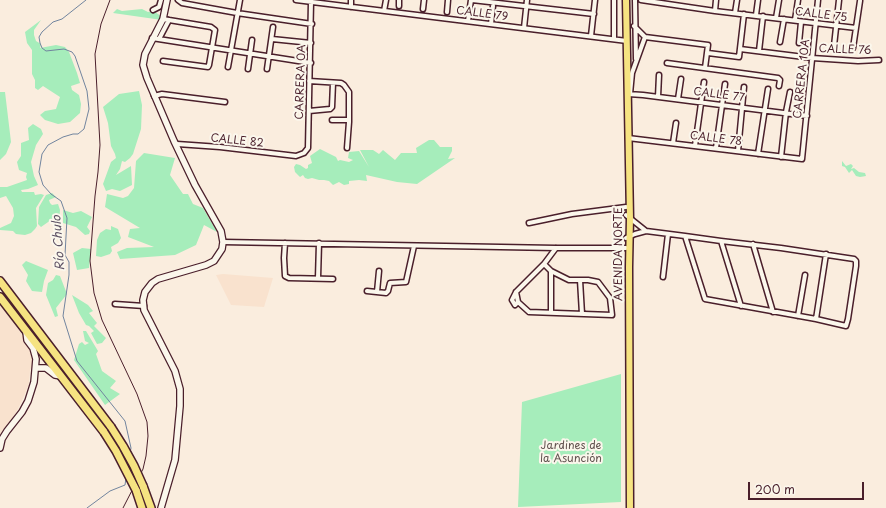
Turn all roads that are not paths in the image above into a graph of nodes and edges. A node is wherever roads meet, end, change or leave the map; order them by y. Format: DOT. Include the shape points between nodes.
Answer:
graph roads {
  1 [pos="161,0"];
  2 [pos="167,0"];
  3 [pos="178,0"];
  4 [pos="240,0"];
  5 [pos="296,0"];
  6 [pos="351,0"];
  7 [pos="386,0"];
  8 [pos="399,0"];
  9 [pos="424,0"];
  10 [pos="448,0"];
  11 [pos="471,0"];
  12 [pos="527,0"];
  13 [pos="595,0"];
  14 [pos="614,0"];
  15 [pos="623,0"];
  16 [pos="626,0"];
  17 [pos="635,0"];
  18 [pos="641,0"];
  19 [pos="716,0"];
  20 [pos="736,0"];
  21 [pos="758,0"];
  22 [pos="779,0"];
  23 [pos="798,0"];
  24 [pos="818,0"];
  25 [pos="839,0"];
  26 [pos="860,1"];
  27 [pos="311,2"];
  28 [pos="399,6"];
  29 [pos="493,6"];
  30 [pos="526,6"];
  31 [pos="351,7"];
  32 [pos="423,9"];
  33 [pos="153,10"];
  34 [pos="384,11"];
  35 [pos="715,11"];
  36 [pos="447,12"];
  37 [pos="237,13"];
  38 [pos="735,13"];
  39 [pos="594,14"];
  40 [pos="744,14"];
  41 [pos="756,15"];
  42 [pos="764,16"];
  43 [pos="776,18"];
  44 [pos="784,19"];
  45 [pos="166,20"];
  46 [pos="795,20"];
  47 [pos="468,21"];
  48 [pos="802,22"];
  49 [pos="312,24"];
  50 [pos="491,24"];
  51 [pos="816,24"];
  52 [pos="634,26"];
  53 [pos="836,26"];
  54 [pos="273,27"];
  55 [pos="524,28"];
  56 [pos="856,28"];
  57 [pos="591,36"];
  58 [pos="645,37"];
  59 [pos="156,38"];
  60 [pos="272,38"];
  61 [pos="614,38"];
  62 [pos="252,40"];
  63 [pos="625,40"];
  64 [pos="780,42"];
  65 [pos="799,42"];
  66 [pos="311,44"];
  67 [pos="834,46"];
  68 [pos="212,47"];
  69 [pos="853,48"];
  70 [pos="740,49"];
  71 [pos="232,50"];
  72 [pos="759,51"];
  73 [pos="251,54"];
  74 [pos="708,54"];
  75 [pos="269,57"];
  76 [pos="812,58"];
  77 [pos="636,59"];
  78 [pos="878,60"];
  79 [pos="163,61"];
  80 [pos="667,63"];
  81 [pos="310,64"];
  82 [pos="228,67"];
  83 [pos="705,68"];
  84 [pos="248,69"];
  85 [pos="267,69"];
  86 [pos="632,73"];
  87 [pos="660,75"];
  88 [pos="627,79"];
  89 [pos="681,80"];
  90 [pos="309,81"];
  91 [pos="704,82"];
  92 [pos="333,83"];
  93 [pos="724,84"];
  94 [pos="779,86"];
  95 [pos="744,87"];
  96 [pos="768,89"];
  97 [pos="790,92"];
  98 [pos="629,94"];
  99 [pos="154,96"];
  100 [pos="658,97"];
  101 [pos="678,99"];
  102 [pos="225,102"];
  103 [pos="700,102"];
  104 [pos="722,105"];
  105 [pos="743,107"];
  106 [pos="764,110"];
  107 [pos="309,111"];
  108 [pos="786,112"];
  109 [pos="807,116"];
  110 [pos="332,120"];
  111 [pos="349,120"];
  112 [pos="676,123"];
  113 [pos="628,138"];
  114 [pos="175,143"];
  115 [pos="674,143"];
  116 [pos="695,146"];
  117 [pos="347,148"];
  118 [pos="716,148"];
  119 [pos="738,151"];
  120 [pos="758,154"];
  121 [pos="296,156"];
  122 [pos="781,157"];
  123 [pos="802,159"];
  124 [pos="626,207"];
  125 [pos="628,217"];
  126 [pos="529,223"];
  127 [pos="646,231"];
  128 [pos="668,234"];
  129 [pos="685,236"];
  130 [pos="628,237"];
  131 [pos="721,241"];
  132 [pos="223,242"];
  133 [pos="285,243"];
  134 [pos="319,243"];
  135 [pos="753,244"];
  136 [pos="414,246"];
  137 [pos="556,248"];
  138 [pos="626,248"];
  139 [pos="826,254"];
  140 [pos="544,264"];
  141 [pos="379,270"];
  142 [pos="551,272"];
  143 [pos="805,275"];
  144 [pos="663,277"];
  145 [pos="318,278"];
  146 [pos="333,279"];
  147 [pos="580,280"];
  148 [pos="0,281"];
  149 [pos="367,291"];
  150 [pos="377,292"];
  151 [pos="0,297"];
  152 [pos="115,304"];
  153 [pos="144,306"];
  154 [pos="741,306"];
  155 [pos="551,312"];
  156 [pos="773,312"];
  157 [pos="582,314"];
  158 [pos="798,316"];
  159 [pos="816,319"];
  160 [pos="26,331"];
  161 [pos="36,368"];
  162 [pos="61,376"];
  163 [pos="0,448"];
  164 [pos="140,488"];
  165 [pos="142,508"];
  166 [pos="151,508"];
  167 [pos="161,508"];
  168 [pos="627,508"];
  169 [pos="630,508"];
  1 -- 33 [label="street" via="159,7"];
  2 -- 45 [label="street"];
  3 -- 37 [label="street" via="182,3"];
  4 -- 37 [label="street"];
  5 -- 27 [label="street, CALLE 79"];
  6 -- 31 [label="street"];
  7 -- 34 [label="street"];
  8 -- 28 [label="street"];
  9 -- 32 [label="street"];
  10 -- 36 [label="street"];
  11 -- 30 [label="street"];
  11 -- 47 [label="street"];
  12 -- 30 [label="street"];
  13 -- 39 [label="street"];
  14 -- 61 [label="street"];
  15 -- 63 [label="main road, AVENIDA NORTE"];
  16 -- 63 [label="main road, AVENIDA NORTE"];
  17 -- 52 [label="street"];
  18 -- 35 [label="street, CALLE 75"];
  19 -- 35 [label="street"];
  20 -- 38 [label="street"];
  21 -- 41 [label="street"];
  22 -- 43 [label="street"];
  23 -- 46 [label="street"];
  24 -- 51 [label="street, CARRERA 10A"];
  25 -- 53 [label="street"];
  26 -- 56 [label="street"];
  27 -- 31 [label="street, CALLE 79"];
  27 -- 49 [label="street, CARRERA 0A"];
  29 -- 50 [label="street"];
  30 -- 39 [label="street"];
  30 -- 55 [label="street"];
  31 -- 34 [label="street, CALLE 79"];
  34 -- 47 [label="street, CALLE 79"];
  35 -- 38 [label="street, CALLE 75"];
  37 -- 49 [label="street"];
  37 -- 71 [label="street"];
  38 -- 40 [label="street, CALLE 75"];
  39 -- 57 [label="street"];
  40 -- 41 [label="street, CALLE 75"];
  40 -- 70 [label="street"];
  41 -- 42 [label="street, CALLE 75"];
  42 -- 43 [label="street, CALLE 75"];
  42 -- 72 [label="street"];
  43 -- 44 [label="street, CALLE 75"];
  44 -- 46 [label="street, CALLE 75"];
  44 -- 64 [label="street"];
  45 -- 59 [label="street"];
  45 -- 68 [label="street" via="214,29"];
  46 -- 48 [label="street, CALLE 75"];
  47 -- 50 [label="street, CALLE 79"];
  48 -- 51 [label="street, CALLE 75"];
  48 -- 65 [label="street"];
  49 -- 66 [label="street, CARRERA 0A"];
  50 -- 55 [label="street, CALLE 79"];
  51 -- 53 [label="street, CALLE 75"];
  51 -- 76 [label="street, CARRERA 10A"];
  52 -- 58 [label="street"];
  52 -- 77 [label="street"];
  53 -- 56 [label="street, CALLE 75"];
  53 -- 67 [label="street"];
  54 -- 60 [label="street"];
  55 -- 57 [label="street, CALLE 79"];
  56 -- 69 [label="street"];
  57 -- 61 [label="street, CALLE 79"];
  58 -- 74 [label="street" via="708,45"];
  58 -- 77 [label="street"];
  59 -- 68 [label="street"];
  59 -- 99 [label="street" via="145,54 143,65"];
  60 -- 66 [label="street"];
  60 -- 75 [label="street"];
  61 -- 63 [label="street, CALLE 79"];
  62 -- 73 [label="street"];
  63 -- 88 [label="main road, AVENIDA NORTE"];
  63 -- 124 [label="main road, AVENIDA NORTE"];
  66 -- 81 [label="street, CARRERA 0A"];
  68 -- 71 [label="street"];
  68 -- 79 [label="street" via="206,68"];
  70 -- 72 [label="street, CALLE 76"];
  70 -- 74 [label="street" via="739,57"];
  71 -- 73 [label="street"];
  71 -- 82 [label="street"];
  72 -- 76 [label="street, CALLE 76"];
  73 -- 75 [label="street"];
  73 -- 84 [label="street"];
  74 -- 83 [label="street"];
  75 -- 81 [label="street"];
  75 -- 85 [label="street"];
  76 -- 78 [label="street, CALLE 76"];
  76 -- 109 [label="street, CARRERA 10A"];
  77 -- 86 [label="street"];
  80 -- 83 [label="street"];
  81 -- 90 [label="street, CARRERA 0A"];
  83 -- 94 [label="street" via="778,78"];
  86 -- 88 [label="street"];
  86 -- 98 [label="street"];
  87 -- 100 [label="street"];
  88 -- 98 [label="main road, AVENIDA NORTE"];
  89 -- 101 [label="street"];
  90 -- 92 [label="street"];
  90 -- 107 [label="street, CARRERA 0A"];
  91 -- 103 [label="street"];
  92 -- 107 [label="street" via="332,107"];
  92 -- 111 [label="street" via="344,85 349,92"];
  93 -- 104 [label="street"];
  95 -- 105 [label="street"];
  96 -- 106 [label="street"];
  97 -- 108 [label="street"];
  98 -- 100 [label="street, CALLE 77"];
  98 -- 113 [label="main road, AVENIDA NORTE"];
  99 -- 102 [label="street" via="162,94"];
  99 -- 114 [label="street"];
  100 -- 101 [label="street, CALLE 77"];
  101 -- 103 [label="street, CALLE 77"];
  103 -- 104 [label="street, CALLE 77"];
  103 -- 116 [label="street"];
  104 -- 105 [label="street, CALLE 77"];
  104 -- 118 [label="street"];
  105 -- 106 [label="street, CALLE 77"];
  105 -- 119 [label="street"];
  106 -- 108 [label="street, CALLE 77"];
  106 -- 120 [label="street"];
  107 -- 121 [label="street, CARRERA 0A" via="308,148"];
  108 -- 109 [label="street, CALLE 77"];
  108 -- 122 [label="street"];
  109 -- 123 [label="street, CARRERA 10A"];
  110 -- 111 [label="street"];
  111 -- 117 [label="street"];
  112 -- 115 [label="street"];
  113 -- 115 [label="street, CALLE 78"];
  113 -- 125 [label="main road, AVENIDA NORTE"];
  114 -- 121 [label="street, CALLE 82"];
  114 -- 132 [label="street" via="221,231"];
  115 -- 116 [label="street, CALLE 78"];
  116 -- 118 [label="street, CALLE 78"];
  118 -- 119 [label="street, CALLE 78"];
  119 -- 120 [label="street, CALLE 78"];
  120 -- 122 [label="street, CALLE 78"];
  122 -- 123 [label="street, CALLE 78"];
  124 -- 125 [label="main road, AVENIDA NORTE"];
  124 -- 126 [label="street"];
  125 -- 127 [label="street"];
  125 -- 130 [label="main road, AVENIDA NORTE"];
  127 -- 128 [label="street"];
  127 -- 130 [label="street"];
  128 -- 129 [label="street"];
  128 -- 144 [label="street"];
  129 -- 131 [label="street"];
  129 -- 154 [label="street" via="705,299"];
  130 -- 138 [label="main road, AVENIDA NORTE"];
  130 -- 169 [label="main road, AVENIDA NORTE"];
  131 -- 135 [label="street"];
  131 -- 154 [label="street"];
  132 -- 133 [label="street"];
  132 -- 153 [label="street" via="217,258 211,263 152,283 145,292"];
  133 -- 134 [label="street"];
  133 -- 145 [label="street" via="286,276"];
  134 -- 136 [label="street"];
  134 -- 145 [label="street"];
  135 -- 139 [label="street"];
  135 -- 156 [label="street"];
  136 -- 137 [label="street"];
  136 -- 150 [label="street" via="406,282 391,282 386,292"];
  137 -- 138 [label="street"];
  137 -- 140 [label="street"];
  138 -- 168 [label="main road, AVENIDA NORTE"];
  139 -- 159 [label="street"];
  139 -- 159 [label="street" via="856,261 850,311 846,326"];
  140 -- 142 [label="street"];
  140 -- 155 [label="street" via="516,292 518,302 529,312"];
  141 -- 150 [label="street"];
  142 -- 147 [label="street" via="569,280"];
  142 -- 155 [label="street"];
  143 -- 158 [label="street"];
  145 -- 146 [label="street"];
  147 -- 157 [label="street"];
  147 -- 157 [label="street" via="598,282 612,305 612,315"];
  148 -- 164 [label="highway, bridge" via="111,427 134,466"];
  149 -- 150 [label="street"];
  151 -- 160 [label="highway"];
  152 -- 153 [label="street"];
  153 -- 167 [label="street" via="149,323 174,371 180,389 175,460"];
  154 -- 156 [label="street"];
  155 -- 157 [label="street"];
  156 -- 158 [label="street"];
  158 -- 159 [label="street"];
  160 -- 161 [label="street" via="27,340 35,353"];
  160 -- 162 [label="highway"];
  161 -- 162 [label="street" via="46,368"];
  161 -- 163 [label="street" via="28,401 2,439"];
  162 -- 164 [label="highway, bridge" via="104,432"];
  164 -- 165 [label="highway"];
  164 -- 166 [label="highway"];
}
